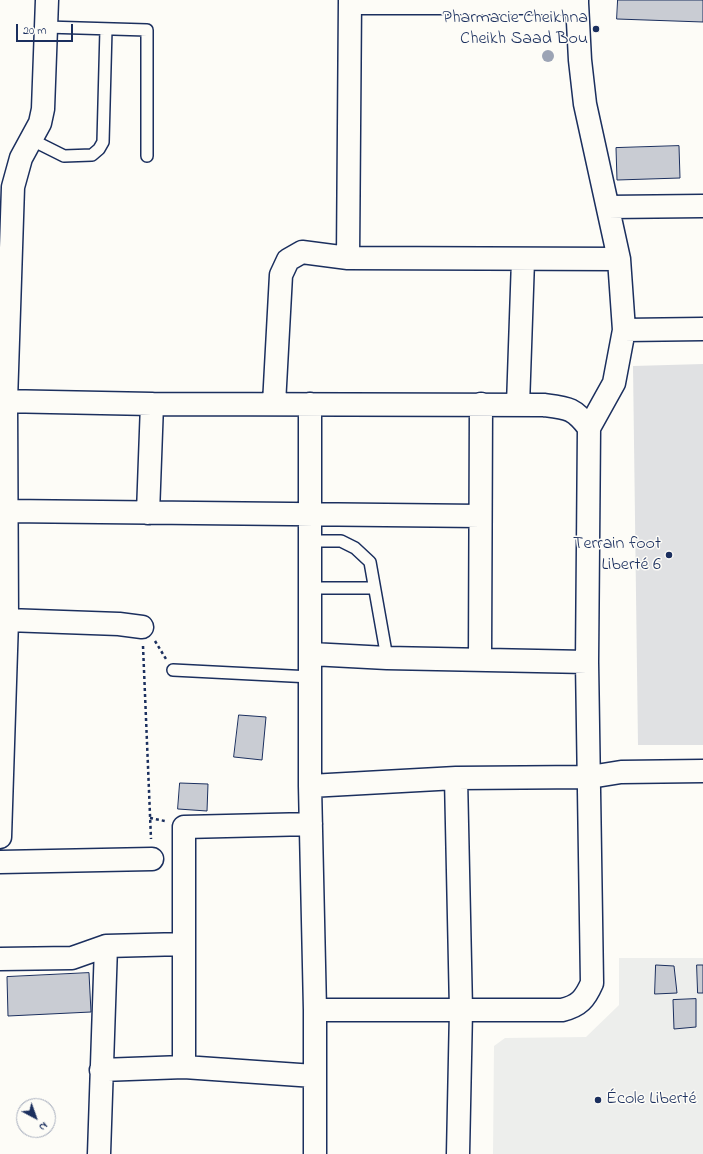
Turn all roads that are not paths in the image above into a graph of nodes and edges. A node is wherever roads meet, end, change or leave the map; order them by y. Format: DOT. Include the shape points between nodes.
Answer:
graph roads {
  1 [pos="47,0"];
  2 [pos="577,1"];
  3 [pos="350,2"];
  4 [pos="46,28"];
  5 [pos="106,29"];
  6 [pos="32,140"];
  7 [pos="146,156"];
  8 [pos="703,206"];
  9 [pos="608,207"];
  10 [pos="348,258"];
  11 [pos="619,259"];
  12 [pos="523,260"];
  13 [pos="703,329"];
  14 [pos="624,330"];
  15 [pos="3,401"];
  16 [pos="152,404"];
  17 [pos="274,404"];
  18 [pos="310,404"];
  19 [pos="481,404"];
  20 [pos="518,405"];
  21 [pos="589,428"];
  22 [pos="6,511"];
  23 [pos="148,513"];
  24 [pos="310,515"];
  25 [pos="480,516"];
  26 [pos="310,541"];
  27 [pos="311,588"];
  28 [pos="374,588"];
  29 [pos="7,620"];
  30 [pos="142,629"];
  31 [pos="311,654"];
  32 [pos="387,658"];
  33 [pos="480,660"];
  34 [pos="587,662"];
  35 [pos="174,670"];
  36 [pos="311,677"];
  37 [pos="703,771"];
  38 [pos="590,777"];
  39 [pos="456,778"];
  40 [pos="310,786"];
  41 [pos="311,824"];
  42 [pos="0,838"];
  43 [pos="152,859"];
  44 [pos="0,862"];
  45 [pos="184,944"];
  46 [pos="106,946"];
  47 [pos="0,959"];
  48 [pos="315,1010"];
  49 [pos="461,1010"];
  50 [pos="184,1067"];
  51 [pos="101,1070"];
  52 [pos="314,1076"];
  53 [pos="99,1154"];
  54 [pos="315,1154"];
  55 [pos="458,1154"];
  1 -- 4 [label="street"];
  2 -- 3 [label="street"];
  2 -- 9 [label="street" via="585,104"];
  3 -- 10 [label="street"];
  4 -- 5 [label="lane"];
  4 -- 6 [label="street" via="43,109"];
  5 -- 6 [label="lane" via="102,142 99,149 92,154 64,156"];
  5 -- 7 [label="lane" via="147,30"];
  6 -- 15 [label="street" via="21,158 14,187"];
  8 -- 9 [label="street"];
  9 -- 11 [label="street"];
  10 -- 12 [label="street"];
  10 -- 17 [label="street" via="302,252 288,260 281,275"];
  11 -- 12 [label="street"];
  11 -- 14 [label="street"];
  12 -- 20 [label="street"];
  13 -- 14 [label="street"];
  14 -- 21 [label="street" via="614,383"];
  15 -- 16 [label="street"];
  15 -- 22 [label="street"];
  16 -- 17 [label="street"];
  16 -- 23 [label="street"];
  17 -- 18 [label="street"];
  18 -- 19 [label="street"];
  18 -- 24 [label="street"];
  19 -- 20 [label="street"];
  19 -- 25 [label="street"];
  20 -- 21 [label="street" via="564,408 578,415"];
  21 -- 34 [label="street"];
  22 -- 23 [label="street"];
  22 -- 29 [label="street"];
  23 -- 24 [label="street"];
  24 -- 25 [label="street"];
  24 -- 26 [label="street"];
  25 -- 33 [label="street"];
  26 -- 27 [label="street"];
  26 -- 28 [label="lane" via="341,542 355,548 370,562"];
  27 -- 28 [label="lane"];
  27 -- 31 [label="street"];
  28 -- 32 [label="lane"];
  29 -- 30 [label="street" via="119,624"];
  29 -- 42 [label="street"];
  31 -- 32 [label="street"];
  31 -- 36 [label="street"];
  32 -- 33 [label="street"];
  33 -- 34 [label="street"];
  34 -- 38 [label="street"];
  35 -- 36 [label="lane"];
  36 -- 40 [label="street"];
  37 -- 38 [label="street" via="621,772"];
  38 -- 39 [label="street"];
  38 -- 49 [label="street" via="592,983 588,993 582,1002 562,1010"];
  39 -- 40 [label="street"];
  39 -- 49 [label="street"];
  40 -- 41 [label="street"];
  41 -- 45 [label="street" via="184,827"];
  41 -- 48 [label="street"];
  43 -- 44 [label="street"];
  45 -- 46 [label="street"];
  45 -- 50 [label="street"];
  46 -- 47 [label="street" via="72,958"];
  46 -- 51 [label="street"];
  48 -- 49 [label="street"];
  48 -- 52 [label="street"];
  49 -- 55 [label="street"];
  50 -- 51 [label="street"];
  50 -- 52 [label="street"];
  51 -- 53 [label="street"];
  52 -- 54 [label="street"];
}
